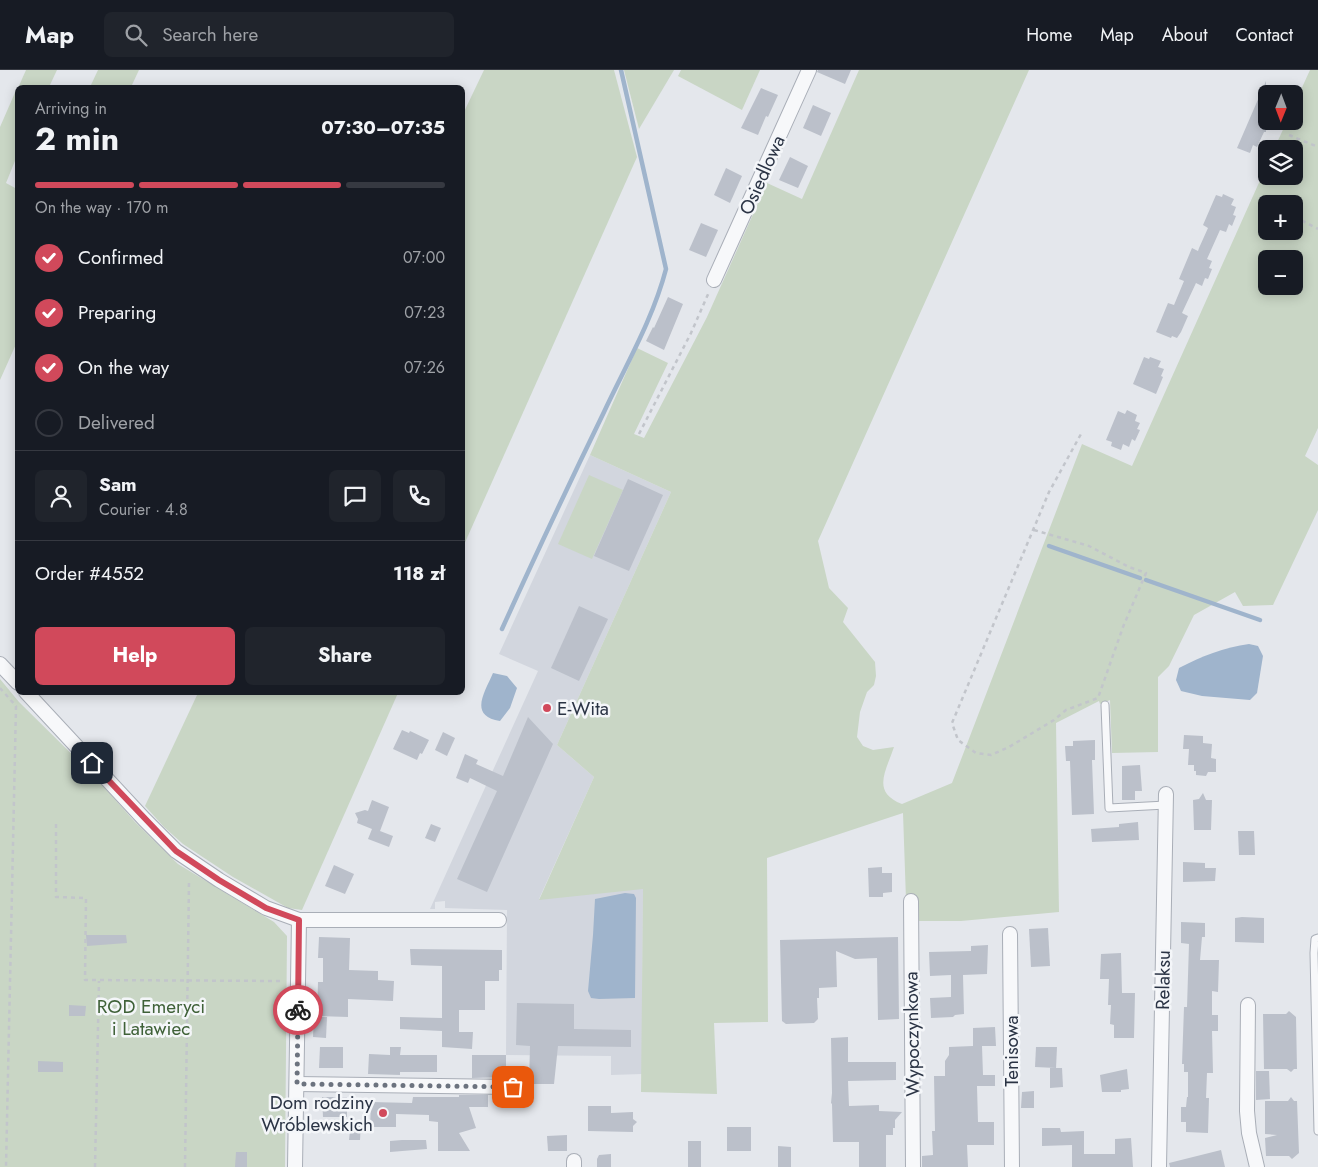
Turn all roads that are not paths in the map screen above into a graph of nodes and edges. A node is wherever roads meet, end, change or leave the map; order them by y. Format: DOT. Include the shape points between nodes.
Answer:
graph roads {
  1 [pos="809,70"];
  2 [pos="714,280"];
  3 [pos="0,664"];
  4 [pos="15,680"];
  5 [pos="29,695"];
  6 [pos="1105,705"];
  7 [pos="1166,799"];
  8 [pos="911,901"];
  9 [pos="299,920"];
  10 [pos="499,920"];
  11 [pos="1010,934"];
  12 [pos="1318,938"];
  13 [pos="1248,1005"];
  14 [pos="297,1084"];
  15 [pos="513,1087"];
  16 [pos="1318,1131"];
  17 [pos="295,1167"];
  18 [pos="914,1167"];
  19 [pos="1012,1167"];
  20 [pos="1159,1167"];
  21 [pos="1257,1167"];
  1 -- 2 [label="street, Osiedlowa"];
  3 -- 4 [label="street"];
  5 -- 9 [label="street" via="176,851 266,908"];
  6 -- 7 [label="lane" via="1109,808"];
  7 -- 20 [label="street, Relaksu"];
  8 -- 18 [label="street, Wypoczynkowa"];
  9 -- 10 [label="street"];
  9 -- 14 [label="street"];
  11 -- 19 [label="street, Tenisowa"];
  12 -- 16 [label="lane" via="1315,939 1314,953"];
  13 -- 21 [label="street" via="1247,1112"];
  14 -- 15 [label="street"];
  14 -- 17 [label="street"];
}
